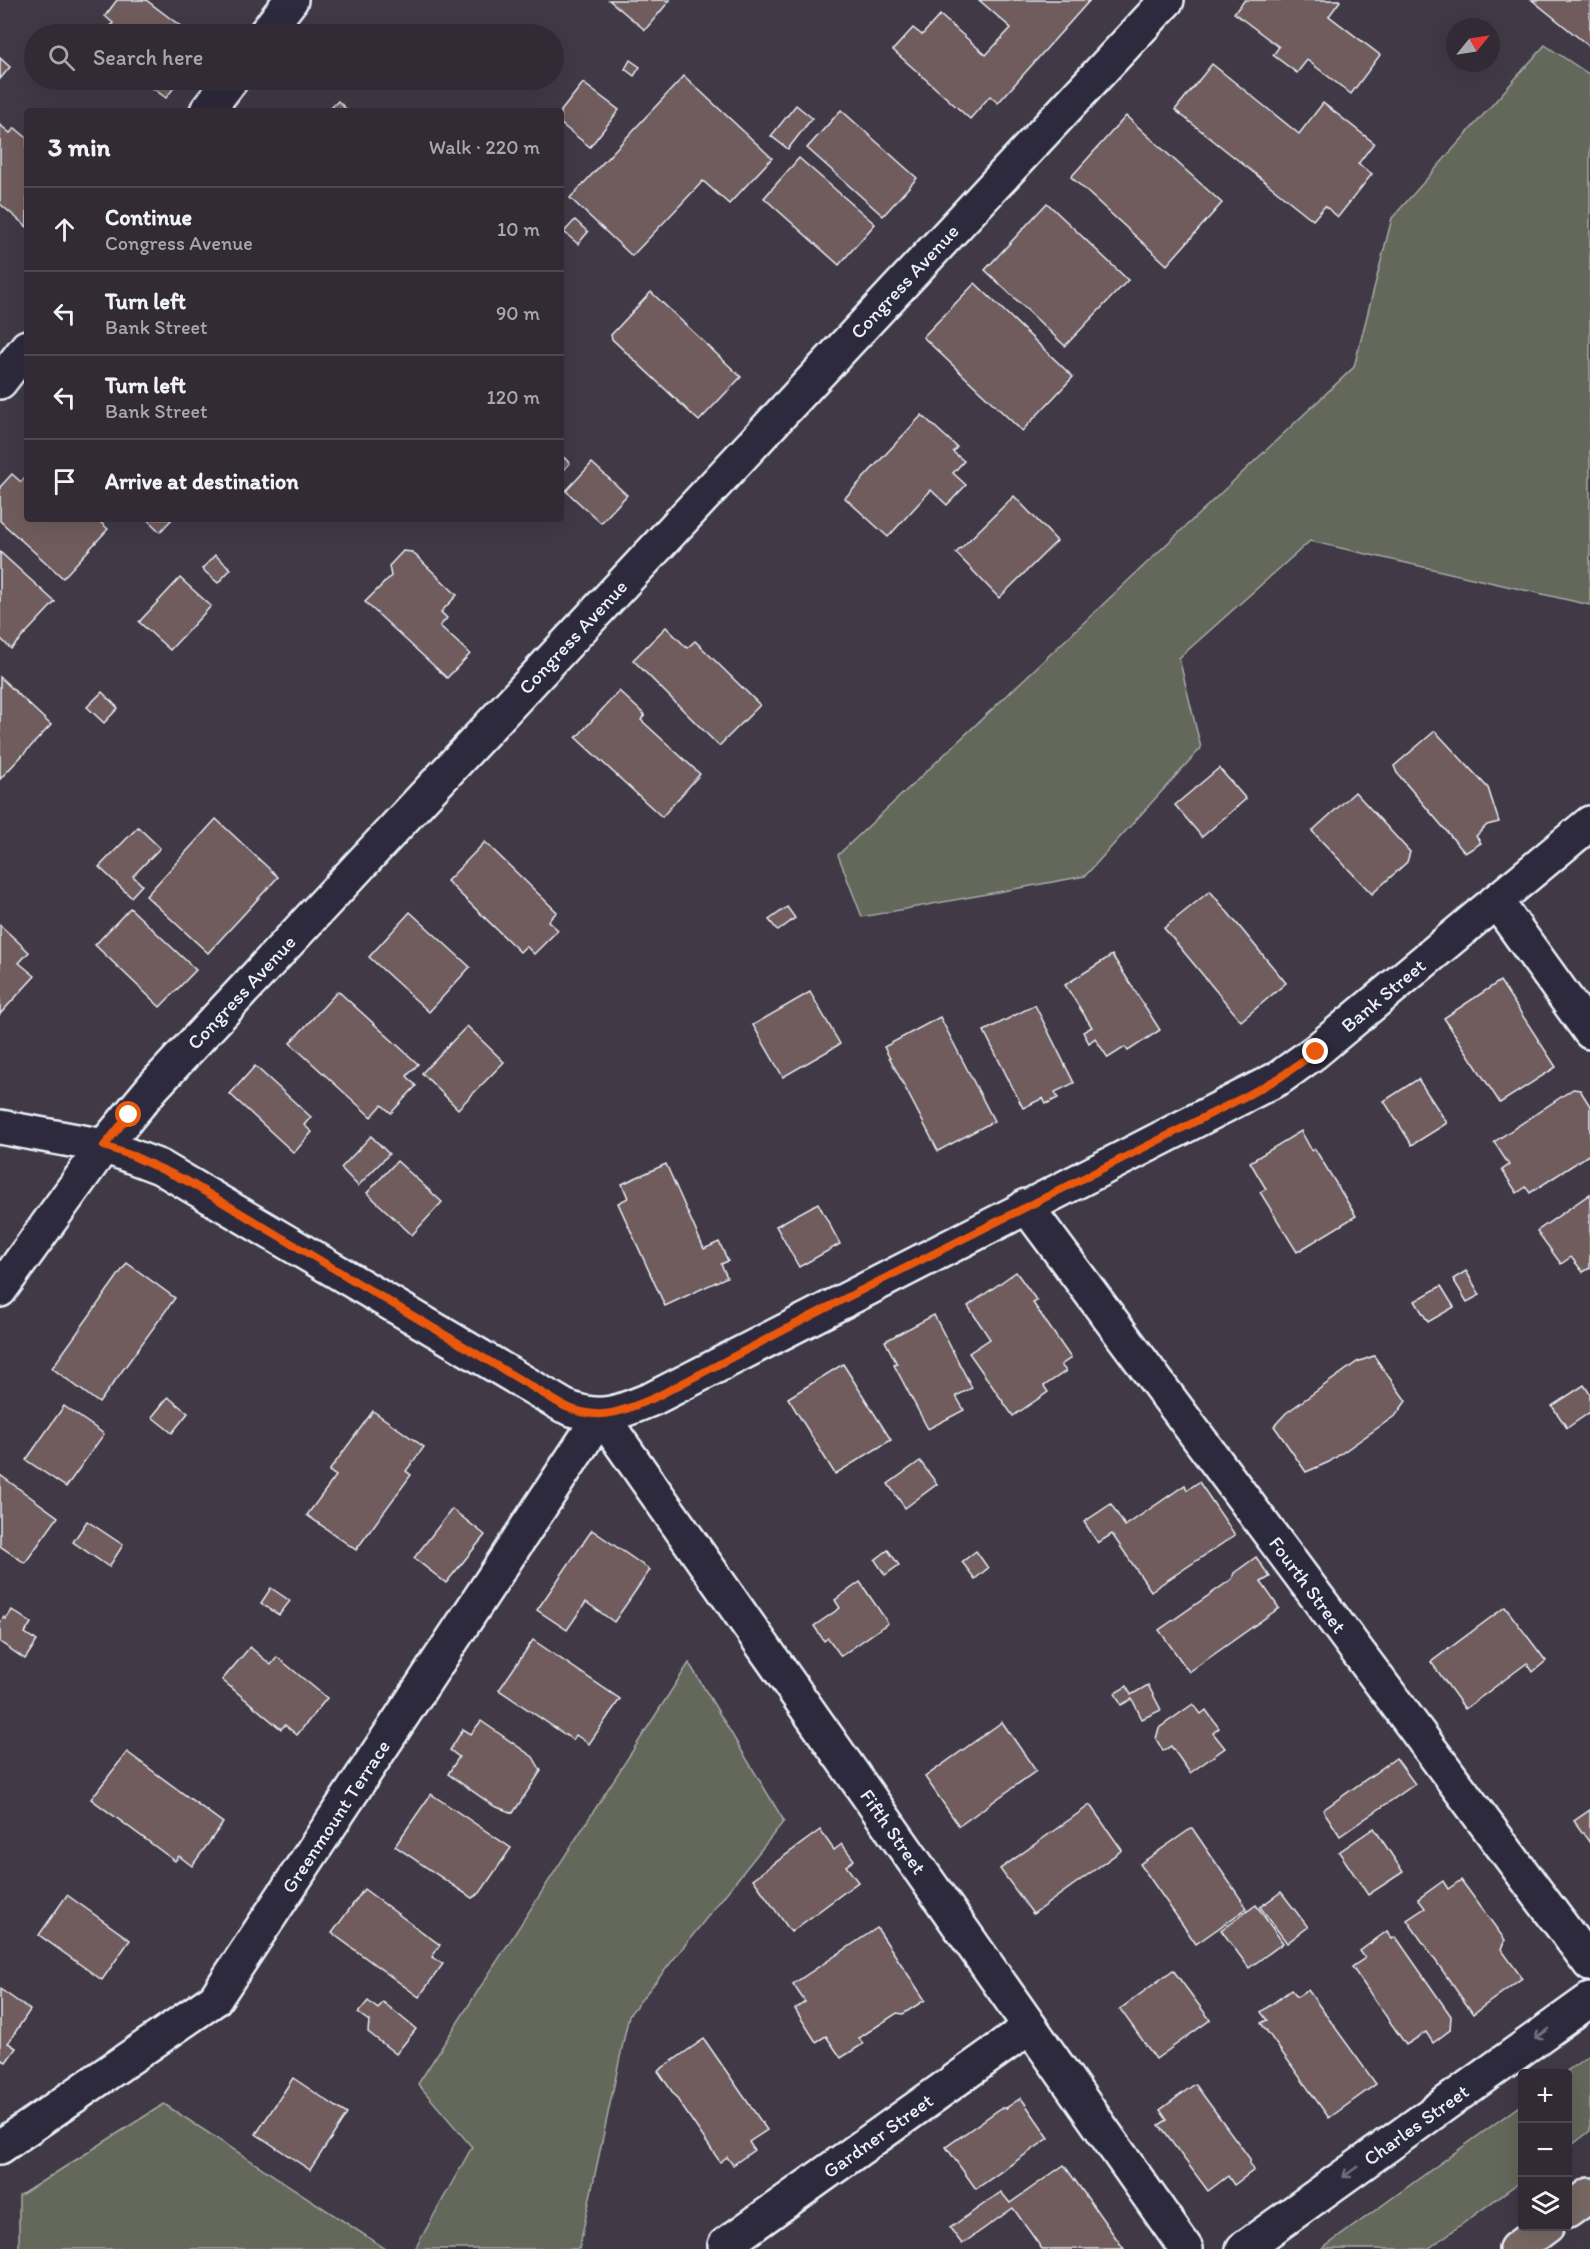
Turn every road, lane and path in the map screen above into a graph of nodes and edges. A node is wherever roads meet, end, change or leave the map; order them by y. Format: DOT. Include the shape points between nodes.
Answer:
graph roads {
  1 [pos="291,0"];
  2 [pos="1167,0"];
  3 [pos="273,24"];
  4 [pos="223,90"];
  5 [pos="209,108"];
  6 [pos="24,351"];
  7 [pos="0,382"];
  8 [pos="1590,823"];
  9 [pos="1496,901"];
  10 [pos="1590,1032"];
  11 [pos="0,1127"];
  12 [pos="104,1146"];
  13 [pos="1026,1206"];
  14 [pos="0,1290"];
  15 [pos="601,1415"];
  16 [pos="1590,1964"];
  17 [pos="1590,2000"];
  18 [pos="1030,2027"];
  19 [pos="0,2147"];
  20 [pos="1590,2195"];
  21 [pos="1572,2208"];
  22 [pos="1540,2231"];
  23 [pos="725,2245"];
  24 [pos="1186,2249"];
  25 [pos="1243,2249"];
  26 [pos="1516,2249"];
  1 -- 3 [label="street"];
  2 -- 12 [label="street, Congress Avenue" via="153,1087"];
  4 -- 5 [label="street"];
  6 -- 7 [label="street"];
  8 -- 9 [label="street, Bank Street"];
  9 -- 10 [label="street"];
  9 -- 13 [label="street, Bank Street" via="1316,1052 1279,1078"];
  11 -- 12 [label="street, Bank Street"];
  12 -- 14 [label="street, Congress Avenue"];
  12 -- 15 [label="street, Bank Street" via="187,1181 564,1406"];
  13 -- 15 [label="street, Bank Street" via="654,1398 624,1411"];
  13 -- 16 [label="street, Fourth Street"];
  15 -- 18 [label="street, Fifth Street"];
  15 -- 19 [label="street, Greenmount Terrace" via="215,1999"];
  17 -- 25 [label="street, Charles Street, one-way"];
  18 -- 23 [label="street, Gardner Street"];
  18 -- 24 [label="street, Fifth Street"];
  20 -- 21 [label="highway"];
  22 -- 26 [label="highway"];
}
